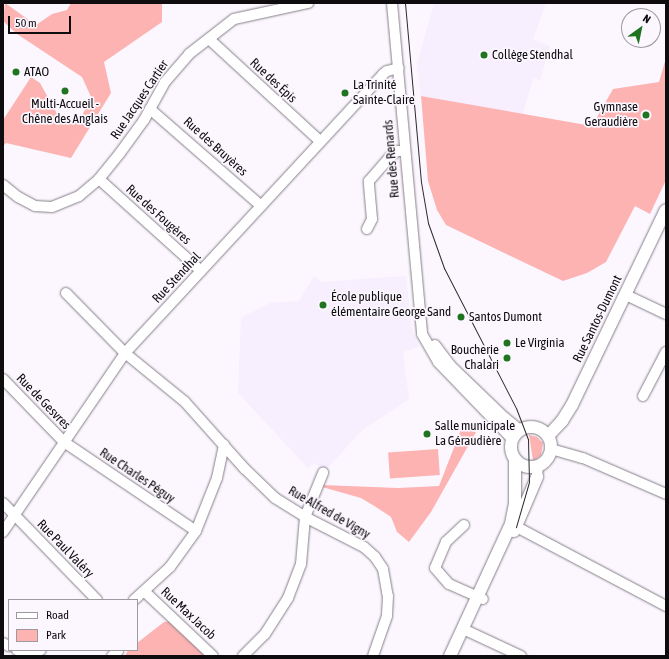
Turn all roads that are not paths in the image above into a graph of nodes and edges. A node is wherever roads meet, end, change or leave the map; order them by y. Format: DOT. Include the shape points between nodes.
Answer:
graph roads {
  1 [pos="308,3"];
  2 [pos="392,3"];
  3 [pos="209,39"];
  4 [pos="399,68"];
  5 [pos="150,109"];
  6 [pos="320,141"];
  7 [pos="405,151"];
  8 [pos="98,179"];
  9 [pos="3,185"];
  10 [pos="261,206"];
  11 [pos="666,210"];
  12 [pos="367,229"];
  13 [pos="200,271"];
  14 [pos="66,293"];
  15 [pos="626,294"];
  16 [pos="420,313"];
  17 [pos="666,314"];
  18 [pos="666,352"];
  19 [pos="125,353"];
  20 [pos="3,379"];
  21 [pos="643,396"];
  22 [pos="520,430"];
  23 [pos="548,436"];
  24 [pos="512,439"];
  25 [pos="64,442"];
  26 [pos="224,445"];
  27 [pos="551,449"];
  28 [pos="515,459"];
  29 [pos="538,472"];
  30 [pos="323,473"];
  31 [pos="666,494"];
  32 [pos="3,503"];
  33 [pos="14,516"];
  34 [pos="305,517"];
  35 [pos="464,525"];
  36 [pos="513,525"];
  37 [pos="196,531"];
  38 [pos="3,532"];
  39 [pos="145,592"];
  40 [pos="480,598"];
  41 [pos="95,599"];
  42 [pos="135,599"];
  43 [pos="666,606"];
  44 [pos="465,630"];
  45 [pos="19,651"];
  46 [pos="39,651"];
  47 [pos="29,656"];
  48 [pos="214,656"];
  49 [pos="244,656"];
  50 [pos="373,656"];
  51 [pos="450,656"];
  52 [pos="457,656"];
  53 [pos="521,656"];
  1 -- 3 [label="street, Rue Jacques Cartier" via="234,19"];
  2 -- 4 [label="street, Rue des Renards"];
  3 -- 5 [label="street, Rue Jacques Cartier" via="180,64 165,82"];
  3 -- 6 [label="street, Rue des Épis"];
  4 -- 6 [label="street, Rue Stendhal" via="387,71"];
  4 -- 7 [label="street, Rue des Renards"];
  5 -- 8 [label="street, Rue Jacques Cartier" via="133,136"];
  5 -- 10 [label="street, Rue des Bruyères"];
  6 -- 10 [label="street, Rue Stendhal"];
  7 -- 12 [label="street" via="397,151 369,181 372,219"];
  7 -- 16 [label="street, Rue des Renards"];
  8 -- 9 [label="street, Rue Jacques Cartier" via="79,196 52,206 35,206"];
  8 -- 13 [label="street, Rue des Fougères"];
  10 -- 13 [label="street, Rue Stendhal"];
  11 -- 15 [label="street, Rue Santos-Dumont"];
  13 -- 19 [label="street, Rue Stendhal"];
  14 -- 19 [label="street, Rue Alfred de Vigny"];
  15 -- 17 [label="street"];
  15 -- 23 [label="street, Rue Santos-Dumont" via="572,405"];
  16 -- 22 [label="street, Rue des Renards" via="442,355"];
  16 -- 24 [label="street, Rue des Renards" via="422,334 438,362"];
  18 -- 21 [label="street"];
  19 -- 25 [label="street, Rue Stendhal"];
  19 -- 26 [label="street, Rue Alfred de Vigny" via="186,402"];
  20 -- 25 [label="street, Rue de Gesvres"];
  22 -- 23 [label="street" via="536,427"];
  22 -- 24 [label="street"];
  23 -- 27 [label="street"];
  24 -- 28 [label="street" via="511,449"];
  25 -- 33 [label="street, Rue Stendhal"];
  25 -- 37 [label="street, Rue Charles Péguy"];
  26 -- 34 [label="street, Rue Alfred de Vigny" via="275,498"];
  26 -- 37 [label="street" via="217,478"];
  27 -- 29 [label="street"];
  27 -- 31 [label="street" via="583,458"];
  28 -- 29 [label="street"];
  28 -- 36 [label="street"];
  29 -- 36 [label="street"];
  30 -- 34 [label="street"];
  32 -- 33 [label="street, Rue Paul Valéry"];
  33 -- 38 [label="street, Rue Stendhal"];
  33 -- 41 [label="street, Rue Paul Valéry"];
  34 -- 49 [label="street" via="301,564 288,598 265,634"];
  34 -- 50 [label="street, Rue Alfred de Vigny" via="364,547 383,569 388,596 387,616"];
  35 -- 40 [label="street" via="446,542 435,568 449,584"];
  36 -- 40 [label="street"];
  36 -- 43 [label="street"];
  37 -- 39 [label="street" via="170,567"];
  39 -- 42 [label="street"];
  39 -- 48 [label="street, Rue Max Jacob"];
  40 -- 44 [label="street"];
  44 -- 51 [label="street"];
  44 -- 52 [label="street"];
  44 -- 53 [label="street"];
  45 -- 47 [label="street"];
  46 -- 47 [label="street"];
}
